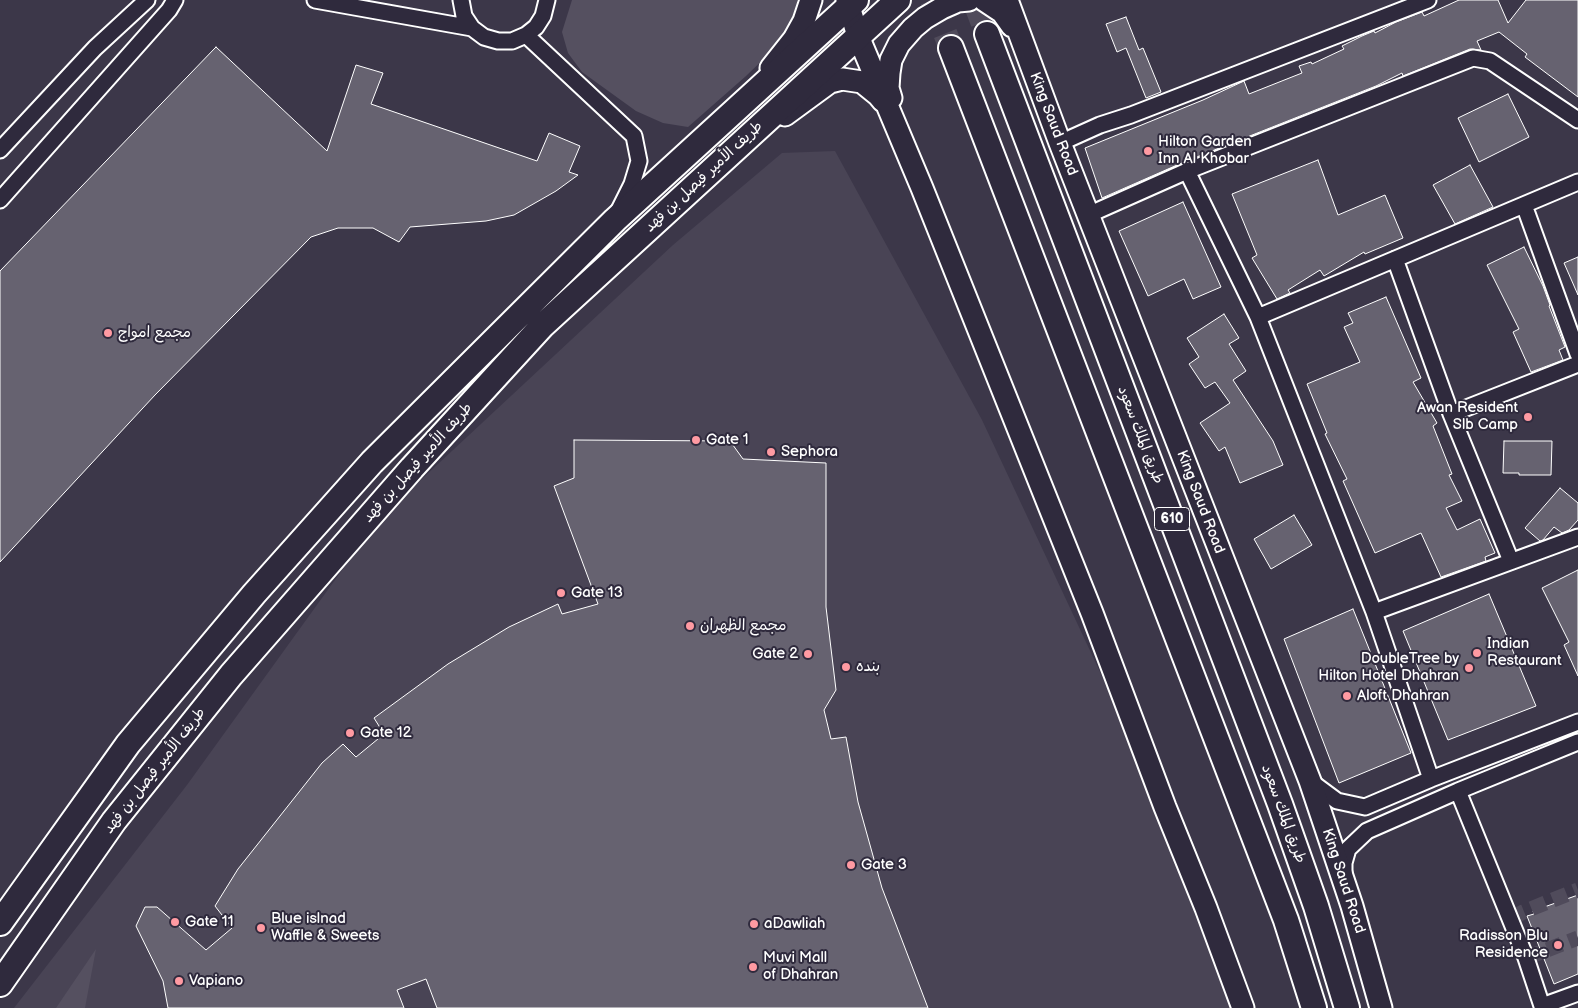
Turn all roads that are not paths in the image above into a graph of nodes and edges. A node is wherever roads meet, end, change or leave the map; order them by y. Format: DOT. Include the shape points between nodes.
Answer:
graph roads {
  1 [pos="147,0"];
  2 [pos="175,0"];
  3 [pos="320,0"];
  4 [pos="461,0"];
  5 [pos="547,0"];
  6 [pos="811,0"];
  7 [pos="898,0"];
  8 [pos="969,0"];
  9 [pos="984,0"];
  10 [pos="1007,0"];
  11 [pos="1017,0"];
  12 [pos="1428,0"];
  13 [pos="851,2"];
  14 [pos="472,28"];
  15 [pos="987,34"];
  16 [pos="526,35"];
  17 [pos="858,36"];
  18 [pos="1020,38"];
  19 [pos="952,48"];
  20 [pos="1036,79"];
  21 [pos="746,98"];
  22 [pos="889,109"];
  23 [pos="1578,120"];
  24 [pos="901,136"];
  25 [pos="1060,143"];
  26 [pos="0,150"];
  27 [pos="720,162"];
  28 [pos="1187,171"];
  29 [pos="1578,182"];
  30 [pos="0,200"];
  31 [pos="1524,205"];
  32 [pos="1088,215"];
  33 [pos="615,220"];
  34 [pos="1395,259"];
  35 [pos="1258,317"];
  36 [pos="1578,354"];
  37 [pos="1578,364"];
  38 [pos="1450,414"];
  39 [pos="1578,537"];
  40 [pos="1511,562"];
  41 [pos="1374,612"];
  42 [pos="1578,722"];
  43 [pos="1578,742"];
  44 [pos="1431,779"];
  45 [pos="1310,781"];
  46 [pos="1458,791"];
  47 [pos="1344,884"];
  48 [pos="0,923"];
  49 [pos="0,984"];
  50 [pos="1578,993"];
  51 [pos="1243,1008"];
  52 [pos="1314,1008"];
  53 [pos="1347,1008"];
  54 [pos="1382,1008"];
  1 -- 26 [label="street" via="95,48"];
  2 -- 30 [label="street"];
  3 -- 14 [label="street"];
  4 -- 14 [label="street" via="464,16"];
  5 -- 16 [label="street" via="544,16"];
  6 -- 21 [label="main road" via="794,39"];
  7 -- 17 [label="main road, طريف الأمير فيصل بن فهد"];
  8 -- 24 [label="main road" via="942,8 925,18 899,44 891,60 888,88"];
  9 -- 18 [label="main road" via="1002,12"];
  10 -- 18 [label="main road, King Saud Road"];
  11 -- 20 [label="main road"];
  12 -- 25 [label="street"];
  13 -- 17 [label="main road"];
  13 -- 21 [label="main road, طريف الأمير فيصل بن فهد"];
  14 -- 16 [label="street" via="484,37 498,41 512,41"];
  15 -- 53 [label="main road, طريق الملك سعود / 610" via="1280,804"];
  16 -- 33 [label="street" via="634,136 639,161"];
  17 -- 22 [label="main road"];
  17 -- 27 [label="main road, طريف الأمير فيصل بن فهد"];
  18 -- 20 [label="main road, King Saud Road"];
  19 -- 52 [label="main road, 610" via="1286,920"];
  20 -- 25 [label="main road, King Saud Road"];
  21 -- 33 [label="main road, طريف الأمير فيصل بن فهد"];
  22 -- 24 [label="main road"];
  22 -- 27 [label="main road" via="862,82 842,79 830,82"];
  23 -- 28 [label="street" via="1490,61 1473,58"];
  24 -- 51 [label="main road" via="1092,613"];
  25 -- 32 [label="main road, King Saud Road"];
  27 -- 49 [label="main road, طريف الأمير فيصل بن فهد" via="542,326 405,475 231,675 114,821"];
  28 -- 32 [label="street"];
  28 -- 35 [label="street"];
  29 -- 31 [label="street"];
  31 -- 34 [label="street"];
  31 -- 36 [label="street"];
  32 -- 45 [label="main road, King Saud Road"];
  33 -- 48 [label="main road, طريف الأمير فيصل بن فهد" via="372,462 254,594 128,744"];
  34 -- 35 [label="street"];
  34 -- 38 [label="street"];
  35 -- 41 [label="street"];
  37 -- 38 [label="street"];
  38 -- 40 [label="street"];
  39 -- 40 [label="street"];
  40 -- 41 [label="street"];
  41 -- 44 [label="street"];
  42 -- 44 [label="street"];
  43 -- 46 [label="street"];
  44 -- 45 [label="street" via="1365,807 1337,801"];
  45 -- 47 [label="main road, King Saud Road"];
  46 -- 47 [label="street" via="1367,831 1348,849"];
  46 -- 50 [label="street" via="1523,950 1542,1006"];
  47 -- 54 [label="main road, King Saud Road"];
}
